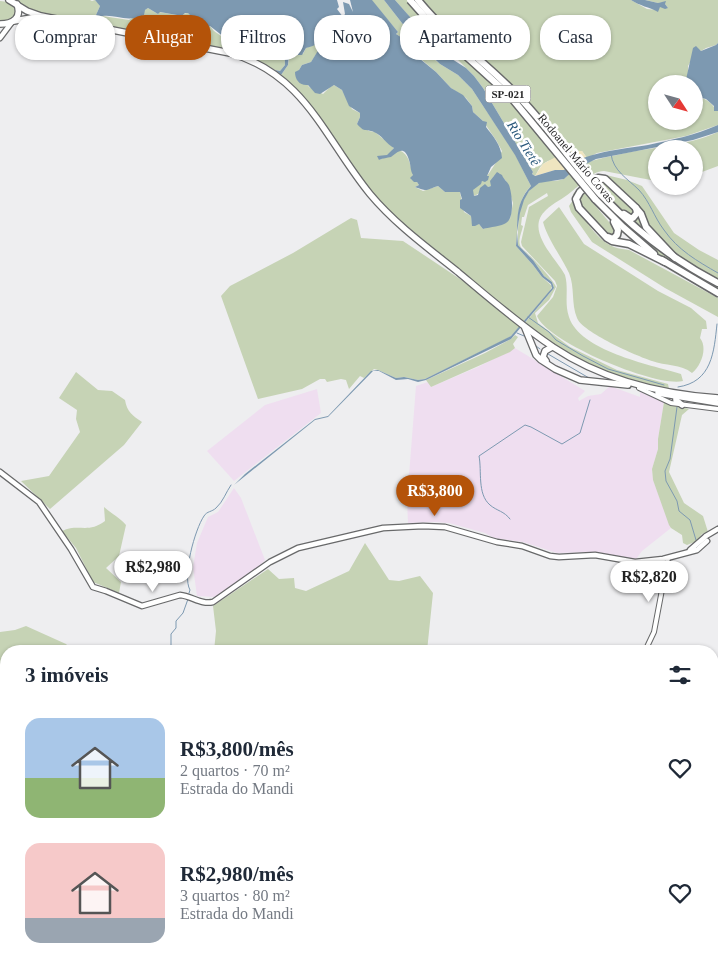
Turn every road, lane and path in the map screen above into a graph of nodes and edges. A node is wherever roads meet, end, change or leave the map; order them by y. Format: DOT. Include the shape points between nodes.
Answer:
graph roads {
  1 [pos="9,0"];
  2 [pos="410,0"];
  3 [pos="418,0"];
  4 [pos="16,3"];
  5 [pos="38,15"];
  6 [pos="13,22"];
  7 [pos="0,24"];
  8 [pos="115,30"];
  9 [pos="0,38"];
  10 [pos="597,196"];
  11 [pos="635,206"];
  12 [pos="612,207"];
  13 [pos="611,217"];
  14 [pos="604,235"];
  15 [pos="675,258"];
  16 [pos="665,262"];
  17 [pos="718,283"];
  18 [pos="718,293"];
  19 [pos="523,325"];
  20 [pos="552,347"];
  21 [pos="549,365"];
  22 [pos="594,370"];
  23 [pos="593,382"];
  24 [pos="639,388"];
  25 [pos="683,394"];
  26 [pos="675,396"];
  27 [pos="718,398"];
  28 [pos="718,402"];
  29 [pos="682,405"];
  30 [pos="718,409"];
  31 [pos="0,472"];
  32 [pos="718,529"];
  33 [pos="668,558"];
  34 [pos="648,645"];
  1 -- 4 [label="highway"];
  2 -- 10 [label="highway, Rodoanel Mário Covas / SP-021, bridge" via="435,28 509,96"];
  3 -- 10 [label="highway, Rodoanel Mário Covas / SP-021, bridge" via="517,94"];
  4 -- 5 [label="highway"];
  4 -- 6 [label="highway" via="18,14"];
  6 -- 7 [label="highway"];
  6 -- 9 [label="main road"];
  8 -- 19 [label="highway" via="230,53 282,78 308,106 384,209"];
  10 -- 12 [label="highway, Rodoanel Mário Covas / SP-021"];
  10 -- 13 [label="highway, Rodoanel Mário Covas / SP-021"];
  11 -- 12 [label="highway" via="637,214 632,218"];
  11 -- 14 [label="highway" via="606,179 594,180 585,187 577,195 577,205"];
  11 -- 15 [label="highway" via="646,227"];
  12 -- 15 [label="highway, Rodoanel Mário Covas / SP-021"];
  13 -- 14 [label="highway" via="617,235 613,239"];
  13 -- 16 [label="highway, Rodoanel Mário Covas / SP-021"];
  14 -- 16 [label="highway"];
  15 -- 17 [label="highway, Rodoanel Mário Covas / SP-021"];
  16 -- 18 [label="highway, Rodoanel Mário Covas / SP-021"];
  19 -- 20 [label="highway"];
  19 -- 21 [label="highway" via="536,355"];
  20 -- 21 [label="highway" via="545,351 543,357"];
  20 -- 22 [label="highway"];
  21 -- 23 [label="highway" via="574,379"];
  22 -- 23 [label="highway" via="597,376"];
  22 -- 25 [label="highway" via="636,384"];
  23 -- 24 [label="highway"];
  24 -- 26 [label="highway"];
  24 -- 29 [label="street"];
  25 -- 26 [label="highway"];
  25 -- 27 [label="highway"];
  26 -- 28 [label="highway"];
  26 -- 29 [label="highway"];
  29 -- 30 [label="street"];
  31 -- 33 [label="main road" via="39,502 94,588 142,606 180,595 209,603 270,562 298,548 383,528 452,528 554,557 595,555 635,562"];
  32 -- 33 [label="main road" via="697,550"];
  33 -- 34 [label="street" via="654,632"];
}
